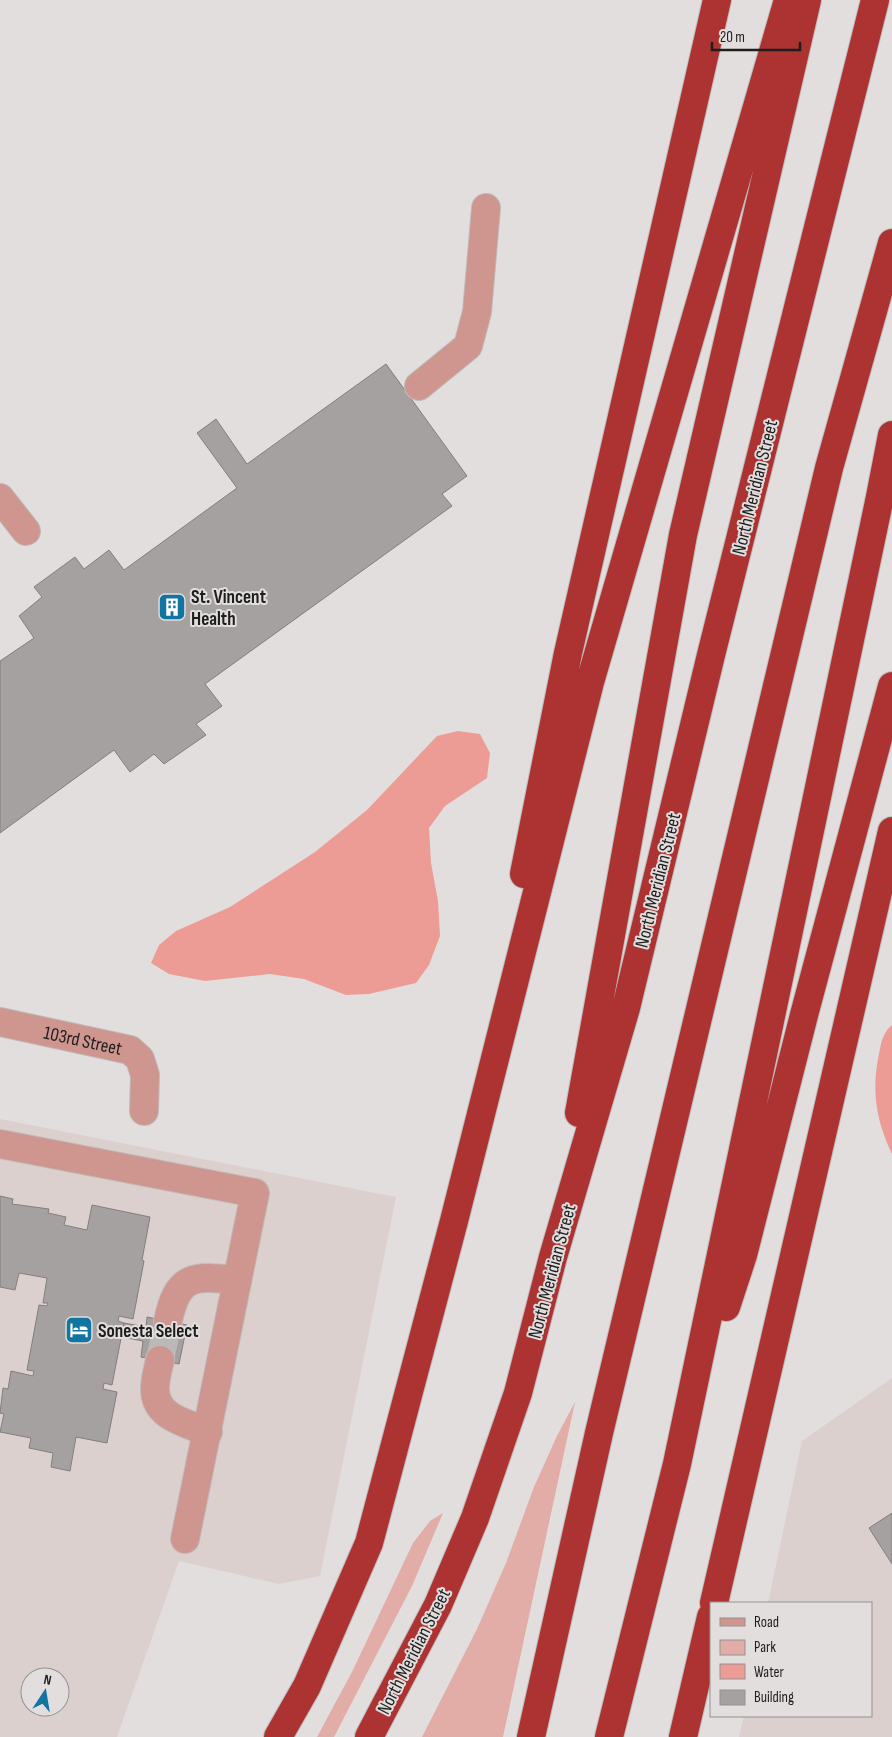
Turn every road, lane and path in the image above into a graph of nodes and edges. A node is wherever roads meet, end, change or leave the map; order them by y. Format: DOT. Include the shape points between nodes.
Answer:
graph roads {
  1 [pos="717,0"];
  2 [pos="788,0"];
  3 [pos="807,0"];
  4 [pos="875,0"];
  5 [pos="486,208"];
  6 [pos="892,243"];
  7 [pos="419,386"];
  8 [pos="892,435"];
  9 [pos="0,498"];
  10 [pos="26,531"];
  11 [pos="892,686"];
  12 [pos="892,831"];
  13 [pos="0,1022"];
  14 [pos="144,1110"];
  15 [pos="0,1144"];
  16 [pos="454,1221"];
  17 [pos="553,1257"];
  18 [pos="237,1280"];
  19 [pos="168,1321"];
  20 [pos="160,1360"];
  21 [pos="208,1432"];
  22 [pos="677,1464"];
  23 [pos="185,1539"];
  24 [pos="714,1602"];
  25 [pos="710,1621"];
  26 [pos="278,1737"];
  27 [pos="369,1737"];
  28 [pos="532,1737"];
  29 [pos="609,1737"];
  30 [pos="683,1737"];
  1 -- 16 [label="highway" via="568,653"];
  2 -- 16 [label="highway" via="590,682"];
  3 -- 17 [label="highway" via="683,535"];
  4 -- 17 [label="highway, North Meridian Street" via="626,1008"];
  5 -- 7 [label="street" via="477,312 468,346"];
  6 -- 28 [label="highway" via="827,478 599,1433"];
  8 -- 22 [label="highway"];
  9 -- 10 [label="street"];
  11 -- 22 [label="highway" via="743,1255"];
  12 -- 24 [label="highway"];
  13 -- 14 [label="street, 103rd Street" via="130,1050 140,1059 145,1075"];
  15 -- 18 [label="street" via="255,1193"];
  16 -- 26 [label="highway" via="369,1543 307,1686"];
  17 -- 27 [label="highway, North Meridian Street" via="518,1393 475,1518 438,1605"];
  18 -- 19 [label="street" via="206,1277 187,1282 176,1294"];
  18 -- 21 [label="street"];
  20 -- 21 [label="street" via="155,1387 160,1408 170,1417"];
  21 -- 23 [label="street"];
  22 -- 29 [label="highway"];
  25 -- 30 [label="highway"];
}
